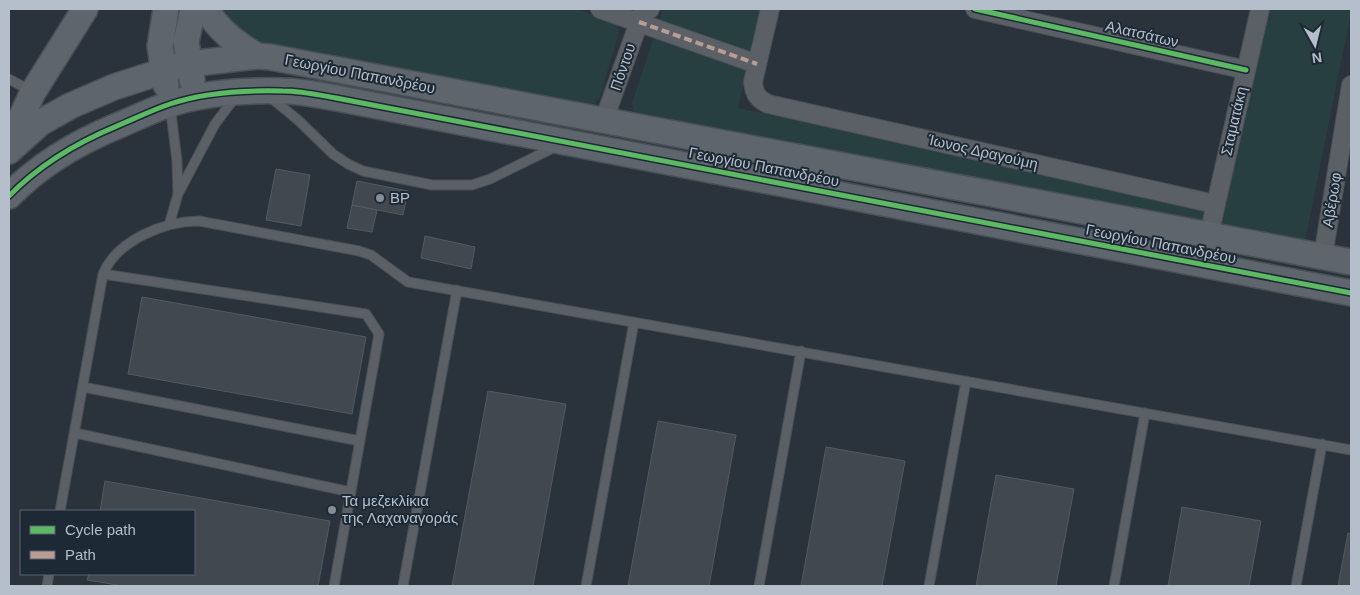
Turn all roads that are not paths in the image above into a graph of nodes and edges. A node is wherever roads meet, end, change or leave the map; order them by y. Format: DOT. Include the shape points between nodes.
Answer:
graph roads {
  1 [pos="85,9"];
  2 [pos="166,9"];
  3 [pos="192,9"];
  4 [pos="206,9"];
  5 [pos="600,9"];
  6 [pos="770,9"];
  7 [pos="975,9"];
  8 [pos="1260,9"];
  9 [pos="643,13"];
  10 [pos="258,56"];
  11 [pos="189,64"];
  12 [pos="757,64"];
  13 [pos="1246,70"];
  14 [pos="164,71"];
  15 [pos="9,79"];
  16 [pos="1351,85"];
  17 [pos="33,92"];
  18 [pos="264,92"];
  19 [pos="239,93"];
  20 [pos="194,98"];
  21 [pos="170,104"];
  22 [pos="604,120"];
  23 [pos="565,142"];
  24 [pos="9,144"];
  25 [pos="9,151"];
  26 [pos="178,194"];
  27 [pos="9,196"];
  28 [pos="1215,204"];
  29 [pos="169,225"];
  30 [pos="1209,234"];
  31 [pos="1323,256"];
  32 [pos="1351,262"];
  33 [pos="103,274"];
  34 [pos="457,290"];
  35 [pos="1351,293"];
  36 [pos="634,322"];
  37 [pos="801,352"];
  38 [pos="966,381"];
  39 [pos="83,387"];
  40 [pos="1145,413"];
  41 [pos="75,433"];
  42 [pos="360,441"];
  43 [pos="1322,444"];
  44 [pos="1351,450"];
  45 [pos="351,492"];
  46 [pos="60,510"];
  47 [pos="334,586"];
  48 [pos="403,586"];
  49 [pos="586,586"];
  50 [pos="758,586"];
  51 [pos="929,586"];
  52 [pos="1114,586"];
  53 [pos="1296,586"];
  1 -- 17 [label="street"];
  2 -- 14 [label="street" via="160,46"];
  3 -- 11 [label="street" via="186,42"];
  4 -- 10 [label="street" via="220,29"];
  5 -- 9 [label="street"];
  6 -- 12 [label="street"];
  7 -- 13 [label="street, Αλατσάτων"];
  8 -- 13 [label="street, Σταματάκη"];
  9 -- 12 [label="street"];
  9 -- 22 [label="street, Πόντου"];
  10 -- 11 [label="street, Γεωργίου Παπανδρέου"];
  10 -- 22 [label="street, Γεωργίου Παπανδρέου"];
  11 -- 14 [label="street, Γεωργίου Παπανδρέου"];
  11 -- 20 [label="street"];
  12 -- 28 [label="street, Ίωνος Δραγούμη" via="753,82 755,94 768,104"];
  13 -- 28 [label="street, Σταματάκη"];
  14 -- 21 [label="street"];
  14 -- 25 [label="street, Γεωργίου Παπανδρέου" via="70,106 40,123"];
  15 -- 17 [label="lane"];
  16 -- 31 [label="street, Αβέρωφ"];
  17 -- 24 [label="street"];
  18 -- 19 [label="street, Γεωργίου Παπανδρέου"];
  18 -- 23 [label="street, Γεωργίου Παπανδρέου" via="284,91 336,98"];
  18 -- 23 [label="lane" via="348,164 363,171 432,185 472,185"];
  19 -- 20 [label="street, Γεωργίου Παπανδρέου"];
  19 -- 26 [label="lane" via="215,124"];
  20 -- 21 [label="street, Γεωργίου Παπανδρέου"];
  21 -- 26 [label="lane"];
  21 -- 27 [label="street, Γεωργίου Παπανδρέου" via="86,139 24,181"];
  22 -- 30 [label="street, Γεωργίου Παπανδρέου"];
  23 -- 35 [label="street, Γεωργίου Παπανδρέου"];
  26 -- 29 [label="lane"];
  28 -- 30 [label="street, Σταματάκη"];
  29 -- 33 [label="lane" via="144,234 123,249"];
  29 -- 34 [label="lane" via="183,221 199,222 360,251 371,255 408,282"];
  30 -- 31 [label="street, Γεωργίου Παπανδρέου"];
  31 -- 32 [label="street, Γεωργίου Παπανδρέου"];
  33 -- 39 [label="lane"];
  33 -- 42 [label="lane" via="366,314 379,334"];
  34 -- 36 [label="lane"];
  34 -- 48 [label="lane"];
  36 -- 37 [label="lane"];
  36 -- 49 [label="lane"];
  37 -- 38 [label="lane"];
  37 -- 50 [label="lane"];
  38 -- 40 [label="lane"];
  38 -- 51 [label="lane"];
  39 -- 41 [label="lane"];
  39 -- 42 [label="lane"];
  40 -- 43 [label="lane"];
  40 -- 52 [label="lane"];
  41 -- 45 [label="lane"];
  41 -- 46 [label="lane"];
  42 -- 45 [label="lane"];
  43 -- 44 [label="lane"];
  43 -- 53 [label="lane"];
  45 -- 47 [label="lane"];
}
